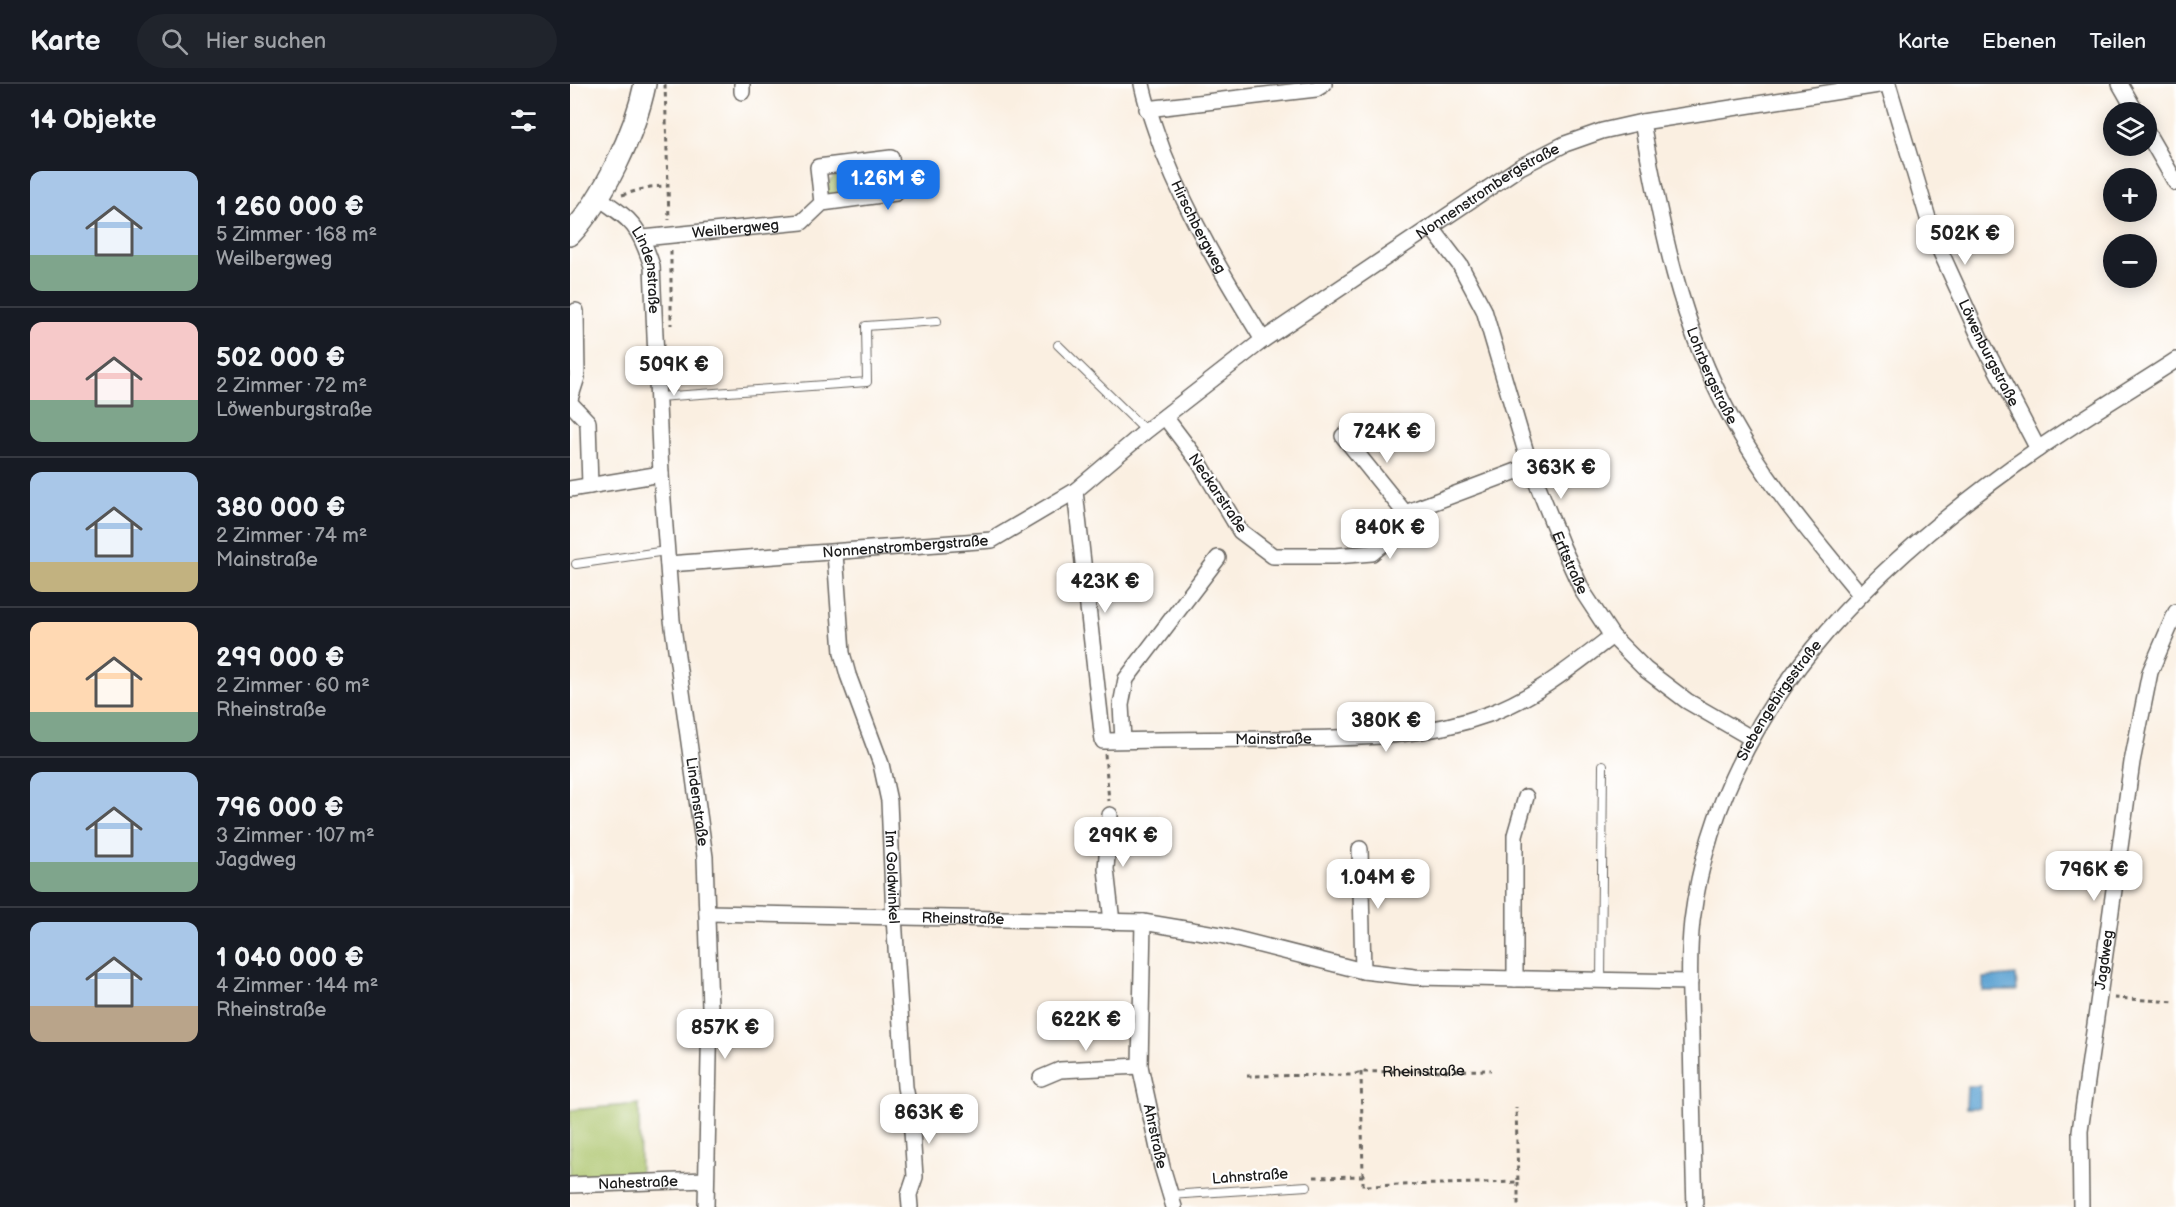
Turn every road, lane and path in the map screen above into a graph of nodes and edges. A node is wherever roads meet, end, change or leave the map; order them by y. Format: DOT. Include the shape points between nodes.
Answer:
graph roads {
  1 [pos="645,84"];
  2 [pos="665,84"];
  3 [pos="1142,84"];
  4 [pos="1324,84"];
  5 [pos="1887,84"];
  6 [pos="2120,84"];
  7 [pos="2130,102"];
  8 [pos="1147,109"];
  9 [pos="1642,122"];
  10 [pos="2157,150"];
  11 [pos="2176,183"];
  12 [pos="667,186"];
  13 [pos="599,198"];
  14 [pos="822,203"];
  15 [pos="1431,227"];
  16 [pos="570,235"];
  17 [pos="670,236"];
  18 [pos="643,238"];
  19 [pos="576,311"];
  20 [pos="937,321"];
  21 [pos="1263,340"];
  22 [pos="1058,345"];
  23 [pos="2176,360"];
  24 [pos="658,397"];
  25 [pos="570,401"];
  26 [pos="1165,417"];
  27 [pos="1146,431"];
  28 [pos="1343,436"];
  29 [pos="2038,449"];
  30 [pos="1530,466"];
  31 [pos="661,474"];
  32 [pos="590,486"];
  33 [pos="570,489"];
  34 [pos="1075,491"];
  35 [pos="1405,513"];
  36 [pos="835,553"];
  37 [pos="667,557"];
  38 [pos="1218,558"];
  39 [pos="576,564"];
  40 [pos="1860,594"];
  41 [pos="2176,612"];
  42 [pos="1611,636"];
  43 [pos="1752,738"];
  44 [pos="1123,740"];
  45 [pos="1104,741"];
  46 [pos="1603,765"];
  47 [pos="1526,797"];
  48 [pos="1110,815"];
  49 [pos="1360,849"];
  50 [pos="707,913"];
  51 [pos="894,917"];
  52 [pos="1112,922"];
  53 [pos="1143,922"];
  54 [pos="1363,971"];
  55 [pos="1515,979"];
  56 [pos="1600,981"];
  57 [pos="1690,982"];
  58 [pos="2097,997"];
  59 [pos="2176,1002"];
  60 [pos="1140,1066"];
  61 [pos="1491,1070"];
  62 [pos="1361,1072"];
  63 [pos="1247,1076"];
  64 [pos="1041,1078"];
  65 [pos="1516,1107"];
  66 [pos="1363,1176"];
  67 [pos="706,1180"];
  68 [pos="1518,1182"];
  69 [pos="570,1185"];
  70 [pos="1307,1186"];
  71 [pos="1172,1201"];
  72 [pos="706,1207"];
  73 [pos="910,1207"];
  74 [pos="1518,1207"];
  75 [pos="1695,1207"];
  76 [pos="2081,1207"];
  1 -- 13 [label="street" via="635,120"];
  2 -- 12 [label="path"];
  3 -- 8 [label="street, Hirschbergweg"];
  4 -- 8 [label="street" via="1316,89"];
  5 -- 9 [label="street, Nonnenstrombergstraße"];
  5 -- 29 [label="street, Löwenburgstraße" via="1933,235 1981,340"];
  6 -- 7 [label="street"];
  8 -- 21 [label="street, Hirschbergweg" via="1179,193"];
  9 -- 15 [label="street, Nonnenstrombergstraße" via="1565,144 1520,167"];
  9 -- 40 [label="street, Lohrbergstraße" via="1664,240 1700,353 1758,463 1790,510"];
  10 -- 11 [label="street"];
  12 -- 13 [label="path"];
  12 -- 17 [label="path"];
  13 -- 16 [label="street"];
  13 -- 18 [label="street, Lindenstraße" via="628,218"];
  14 -- 14 [label="street" via="896,193 891,158 818,167"];
  14 -- 17 [label="street, Weilbergweg" via="802,222"];
  15 -- 21 [label="street, Nonnenstrombergstraße"];
  15 -- 30 [label="street, Erftstraße" via="1460,266 1484,310"];
  17 -- 18 [label="street, Weilbergweg"];
  18 -- 24 [label="street, Lindenstraße" via="652,266"];
  19 -- 25 [label="street" via="577,377"];
  20 -- 24 [label="lane" via="866,326 867,382"];
  21 -- 26 [label="street, Nonnenstrombergstraße"];
  22 -- 27 [label="lane"];
  23 -- 29 [label="street, Siebengebirgsstraße"];
  24 -- 31 [label="street, Lindenstraße"];
  25 -- 32 [label="street" via="588,422"];
  26 -- 27 [label="street, Nonnenstrombergstraße"];
  26 -- 35 [label="street, Neckarstraße" via="1199,462 1240,531 1273,556 1372,553 1389,539"];
  27 -- 34 [label="street, Nonnenstrombergstraße"];
  28 -- 35 [label="street"];
  29 -- 40 [label="street, Siebengebirgsstraße" via="1941,521"];
  30 -- 35 [label="street"];
  30 -- 42 [label="street, Erftstraße" via="1583,592"];
  31 -- 32 [label="street"];
  31 -- 37 [label="street, Lindenstraße"];
  32 -- 33 [label="street"];
  34 -- 36 [label="street, Nonnenstrombergstraße" via="992,540"];
  34 -- 45 [label="street"];
  36 -- 37 [label="street, Nonnenstrombergstraße"];
  36 -- 51 [label="street, Im Goldwinkel" via="842,653 881,764 889,801"];
  37 -- 39 [label="lane"];
  37 -- 50 [label="street, Lindenstraße" via="705,857"];
  38 -- 44 [label="street" via="1126,679 1120,705"];
  40 -- 43 [label="street, Siebengebirgsstraße" via="1797,668"];
  41 -- 58 [label="street, Jagdweg" via="2150,672 2132,762"];
  42 -- 43 [label="street, Erftstraße" via="1687,701"];
  42 -- 44 [label="street, Mainstraße" via="1528,696 1490,714 1435,730 1376,738"];
  43 -- 57 [label="street, Siebengebirgsstraße" via="1729,785 1699,879 1692,924"];
  44 -- 45 [label="street, Mainstraße"];
  45 -- 48 [label="path"];
  46 -- 56 [label="lane"];
  47 -- 55 [label="street" via="1515,835"];
  48 -- 52 [label="street" via="1106,869"];
  49 -- 54 [label="street"];
  50 -- 51 [label="street, Rheinstraße"];
  50 -- 67 [label="street, Lindenstraße" via="710,1006"];
  51 -- 52 [label="street, Rheinstraße"];
  51 -- 73 [label="street, Im Goldwinkel" via="915,1177"];
  52 -- 53 [label="street, Rheinstraße"];
  53 -- 54 [label="street, Rheinstraße" via="1221,935"];
  53 -- 60 [label="street, Ahrstraße"];
  54 -- 55 [label="street, Rheinstraße" via="1415,977"];
  55 -- 56 [label="street, Rheinstraße"];
  56 -- 57 [label="street, Rheinstraße"];
  57 -- 75 [label="street, Siebengebirgsstraße"];
  58 -- 59 [label="path"];
  58 -- 76 [label="street, Jagdweg" via="2080,1131"];
  60 -- 64 [label="street" via="1060,1070"];
  60 -- 71 [label="street, Ahrstraße"];
  61 -- 62 [label="path, Rheinstraße"];
  62 -- 63 [label="path, Rheinstraße"];
  62 -- 66 [label="path"];
  65 -- 68 [label="path"];
  66 -- 68 [label="path, Lahnstraße" via="1363,1186"];
  66 -- 70 [label="path, Lahnstraße" via="1314,1177"];
  67 -- 69 [label="street, Nahestraße"];
  67 -- 72 [label="street, Lindenstraße"];
  68 -- 74 [label="path"];
  70 -- 71 [label="lane, Lahnstraße"];
}
